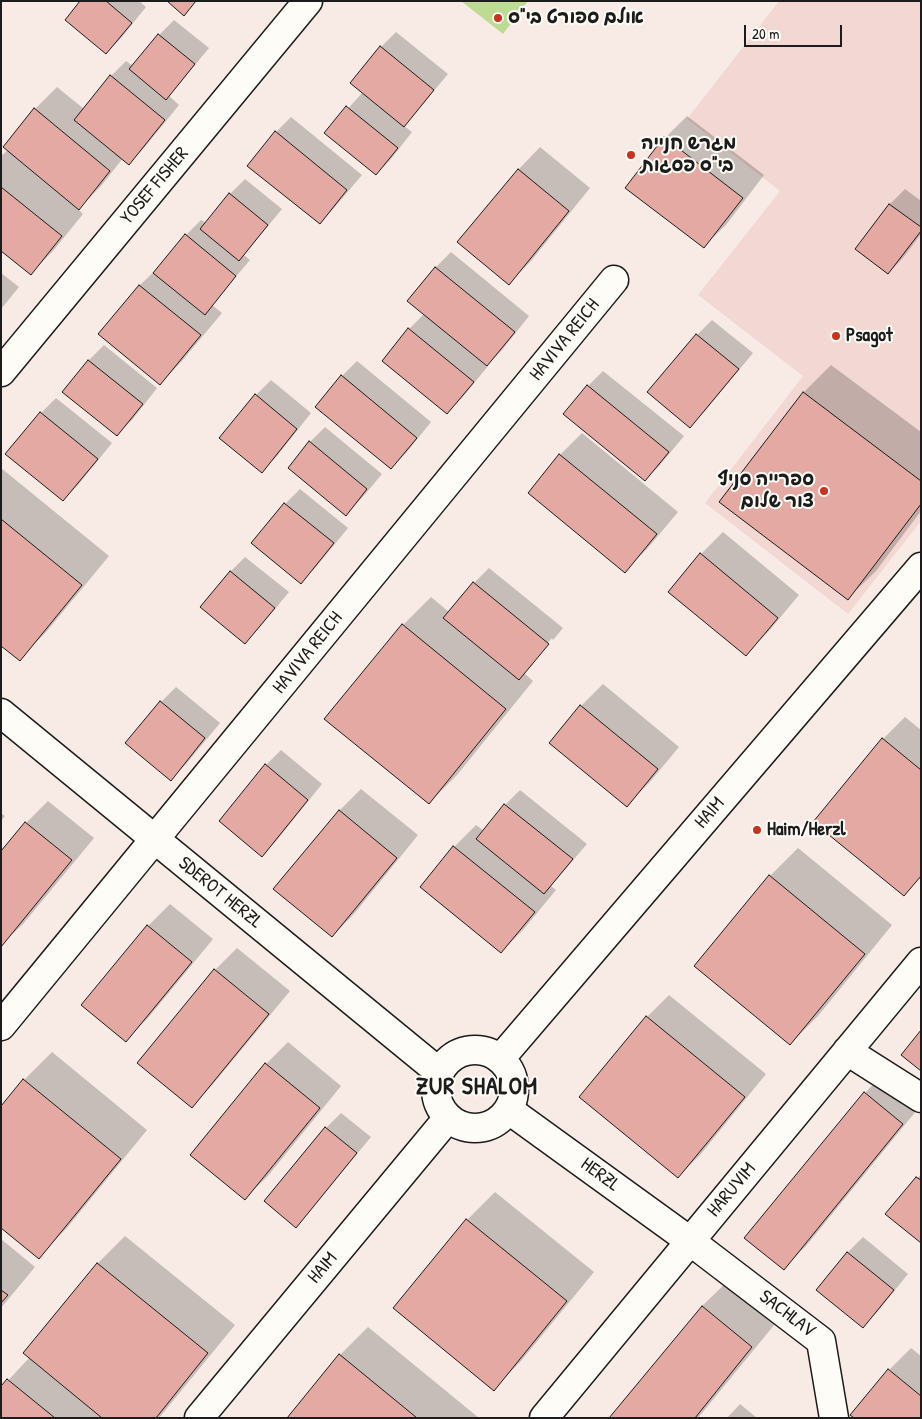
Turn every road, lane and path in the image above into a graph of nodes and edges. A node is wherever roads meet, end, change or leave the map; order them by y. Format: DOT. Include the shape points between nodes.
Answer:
graph roads {
  1 [pos="308,1"];
  2 [pos="614,280"];
  3 [pos="1,372"];
  4 [pos="921,567"];
  5 [pos="1,714"];
  6 [pos="155,839"];
  7 [pos="921,962"];
  8 [pos="1,1026"];
  9 [pos="847,1051"];
  10 [pos="500,1059"];
  11 [pos="439,1072"];
  12 [pos="921,1098"];
  13 [pos="509,1110"];
  14 [pos="448,1118"];
  15 [pos="690,1241"];
  16 [pos="199,1418"];
  17 [pos="544,1418"];
  18 [pos="834,1418"];
  1 -- 3 [label="street, YOSEF FISHER"];
  2 -- 6 [label="street, HAVIVA REICH"];
  4 -- 10 [label="street, HAIM"];
  5 -- 6 [label="street, SDEROT HERZL"];
  6 -- 8 [label="street, HAVIVA REICH"];
  6 -- 11 [label="street, SDEROT HERZL"];
  7 -- 9 [label="street, HARUVIM"];
  9 -- 12 [label="street"];
  9 -- 15 [label="street, HARUVIM"];
  10 -- 11 [label="street" via="488,1052 461,1052 449,1059"];
  10 -- 13 [label="street" via="510,1070 515,1084"];
  11 -- 14 [label="street" via="436,1099"];
  13 -- 14 [label="street" via="499,1121 473,1129"];
  13 -- 15 [label="street, HERZL"];
  14 -- 16 [label="street, HAIM"];
  15 -- 17 [label="street, HARUVIM"];
  15 -- 18 [label="street, SACHLAV" via="821,1341"];
}
